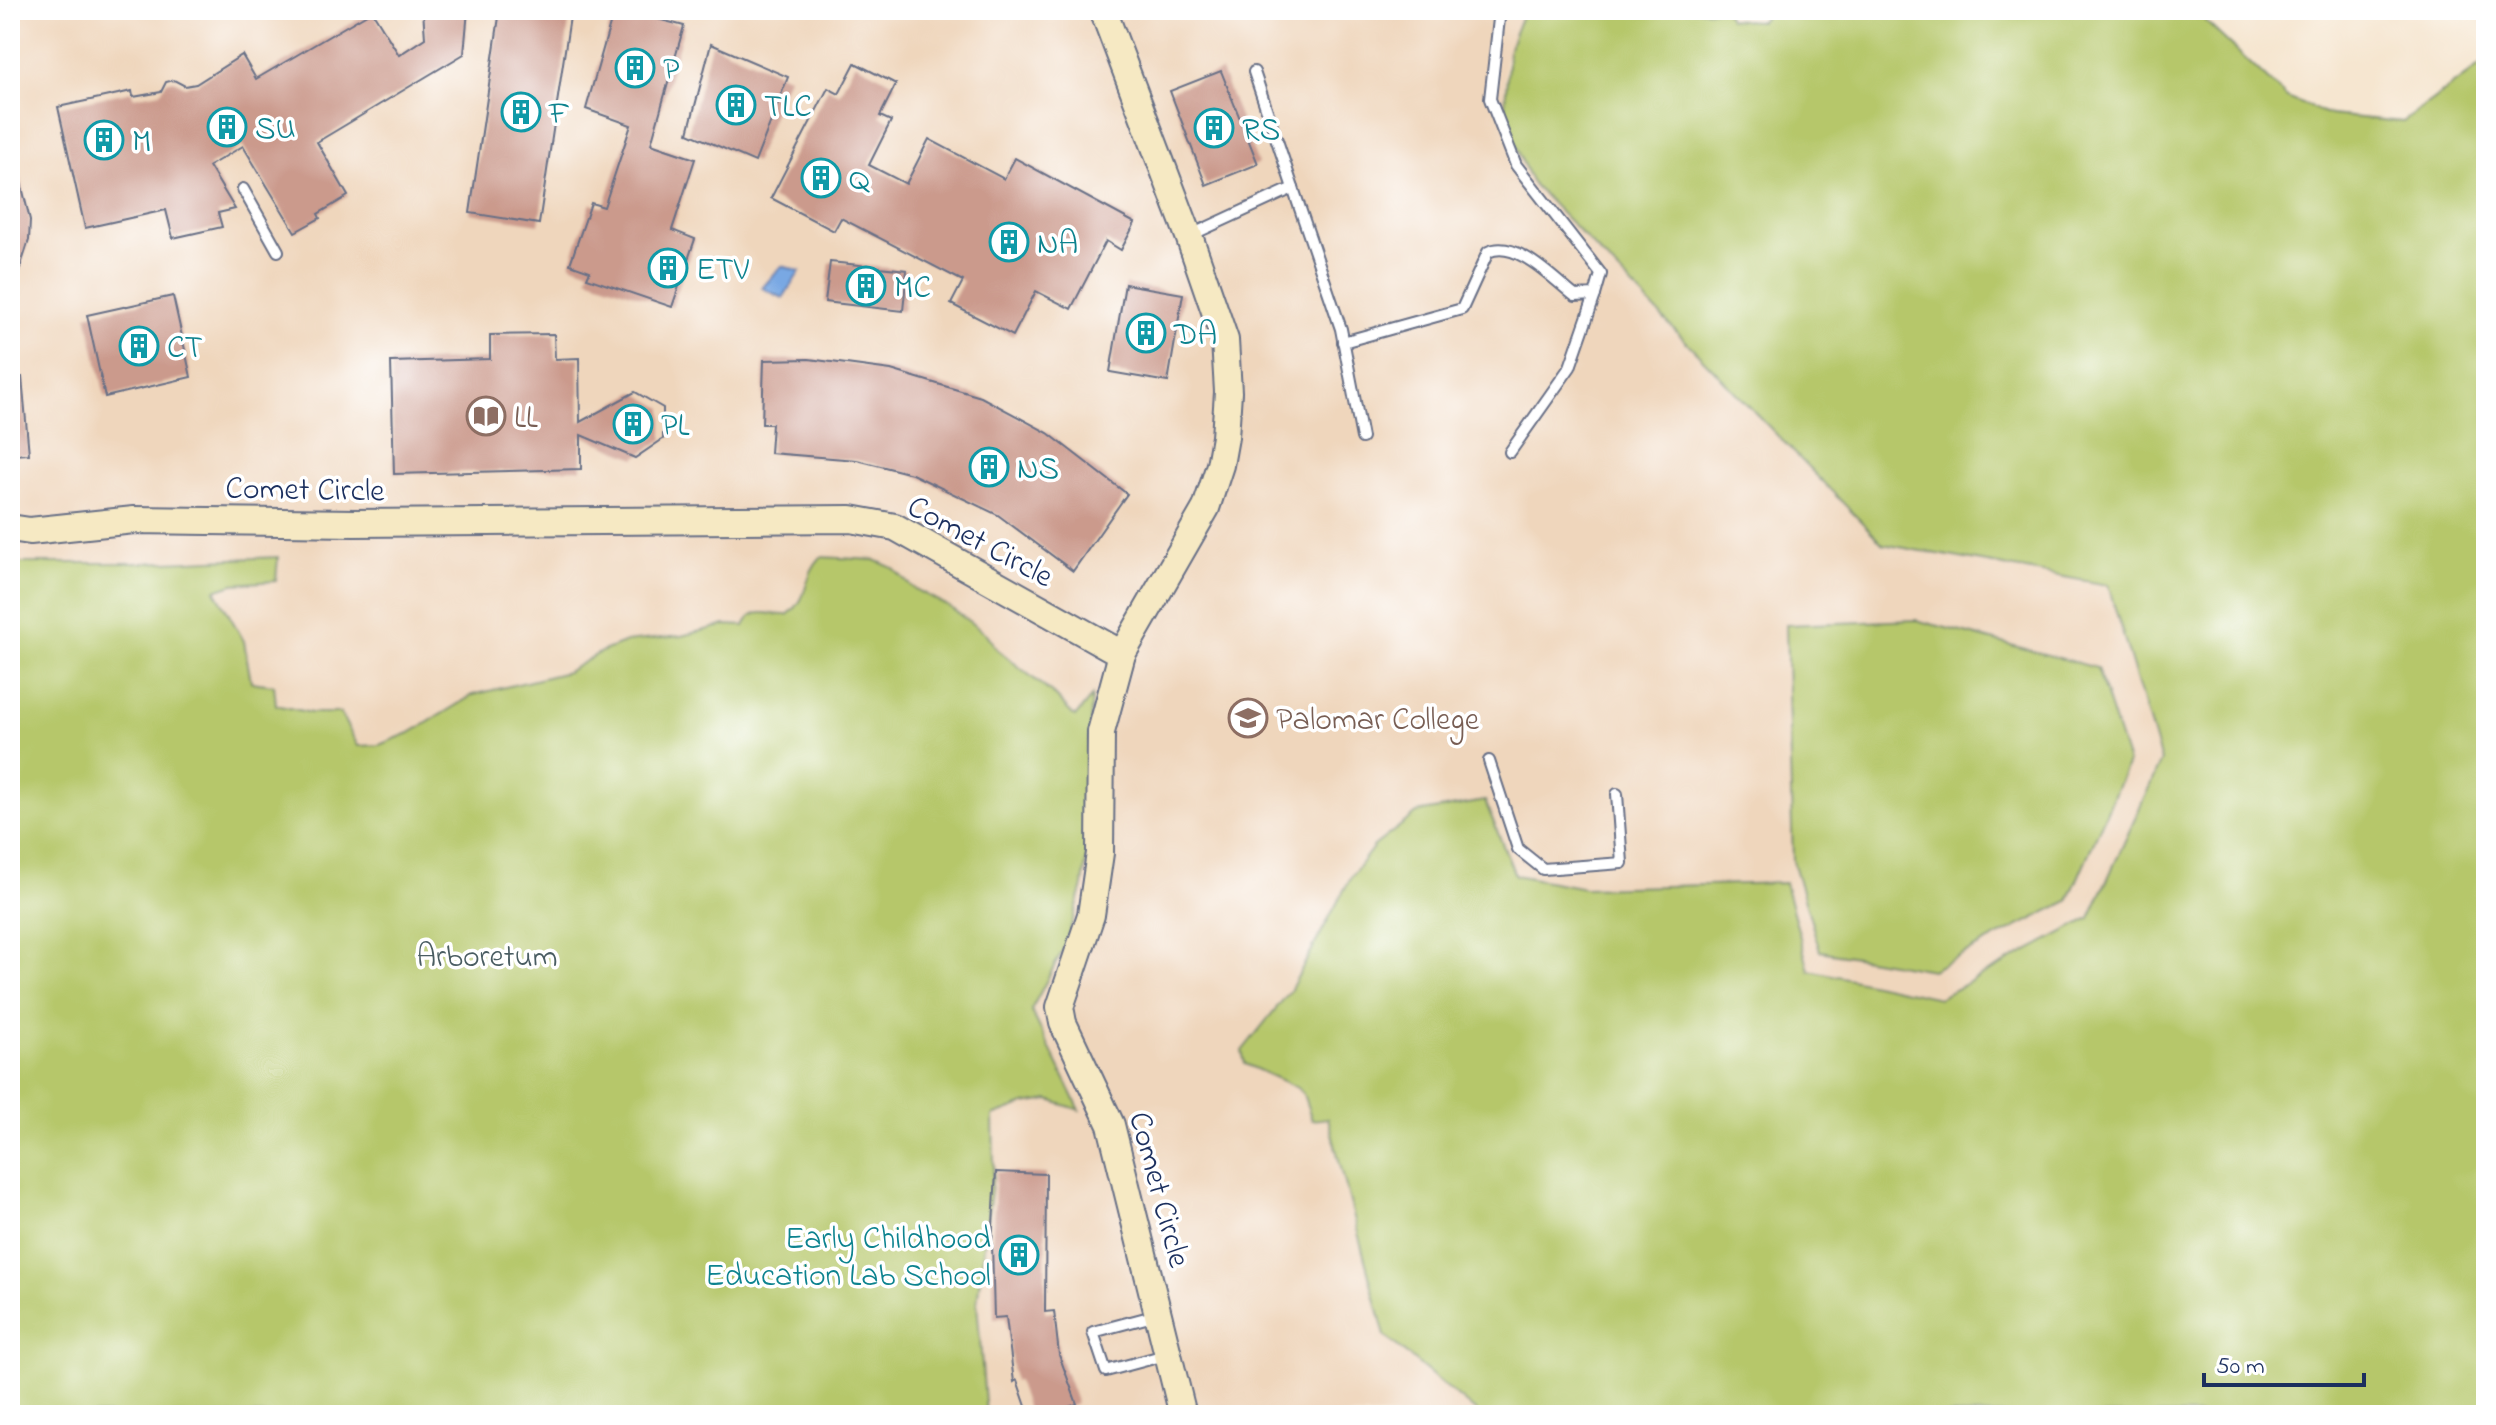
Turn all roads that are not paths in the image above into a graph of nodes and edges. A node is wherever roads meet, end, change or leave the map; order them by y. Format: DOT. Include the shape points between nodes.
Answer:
graph roads {
  1 [pos="1103,10"];
  2 [pos="1500,10"];
  3 [pos="1254,72"];
  4 [pos="1293,188"];
  5 [pos="243,189"];
  6 [pos="1189,236"];
  7 [pos="278,251"];
  8 [pos="1595,295"];
  9 [pos="1343,342"];
  10 [pos="1362,438"];
  11 [pos="1510,452"];
  12 [pos="10,528"];
  13 [pos="1122,654"];
  14 [pos="1489,761"];
  15 [pos="1617,794"];
  16 [pos="1159,1315"];
  17 [pos="1169,1354"];
  18 [pos="1183,1415"];
  1 -- 6 [label="street"];
  2 -- 8 [label="lane" via="1490,99 1516,165 1601,274"];
  3 -- 4 [label="lane"];
  4 -- 6 [label="lane"];
  4 -- 9 [label="lane"];
  5 -- 7 [label="lane"];
  6 -- 13 [label="street" via="1225,340 1225,437 1206,508"];
  8 -- 9 [label="lane" via="1575,296 1518,251 1496,248 1488,252 1462,309"];
  8 -- 11 [label="lane" via="1570,367"];
  9 -- 10 [label="lane"];
  12 -- 13 [label="street, Comet Circle" via="30,531 134,520 851,519 895,527"];
  13 -- 16 [label="street, Comet Circle" via="1101,732 1100,853 1091,915 1060,1007 1111,1125"];
  14 -- 15 [label="lane" via="1518,849 1543,869 1622,863"];
  16 -- 17 [label="street, Comet Circle"];
  16 -- 17 [label="lane" via="1093,1332 1106,1371"];
  17 -- 18 [label="street, Comet Circle"];
}
